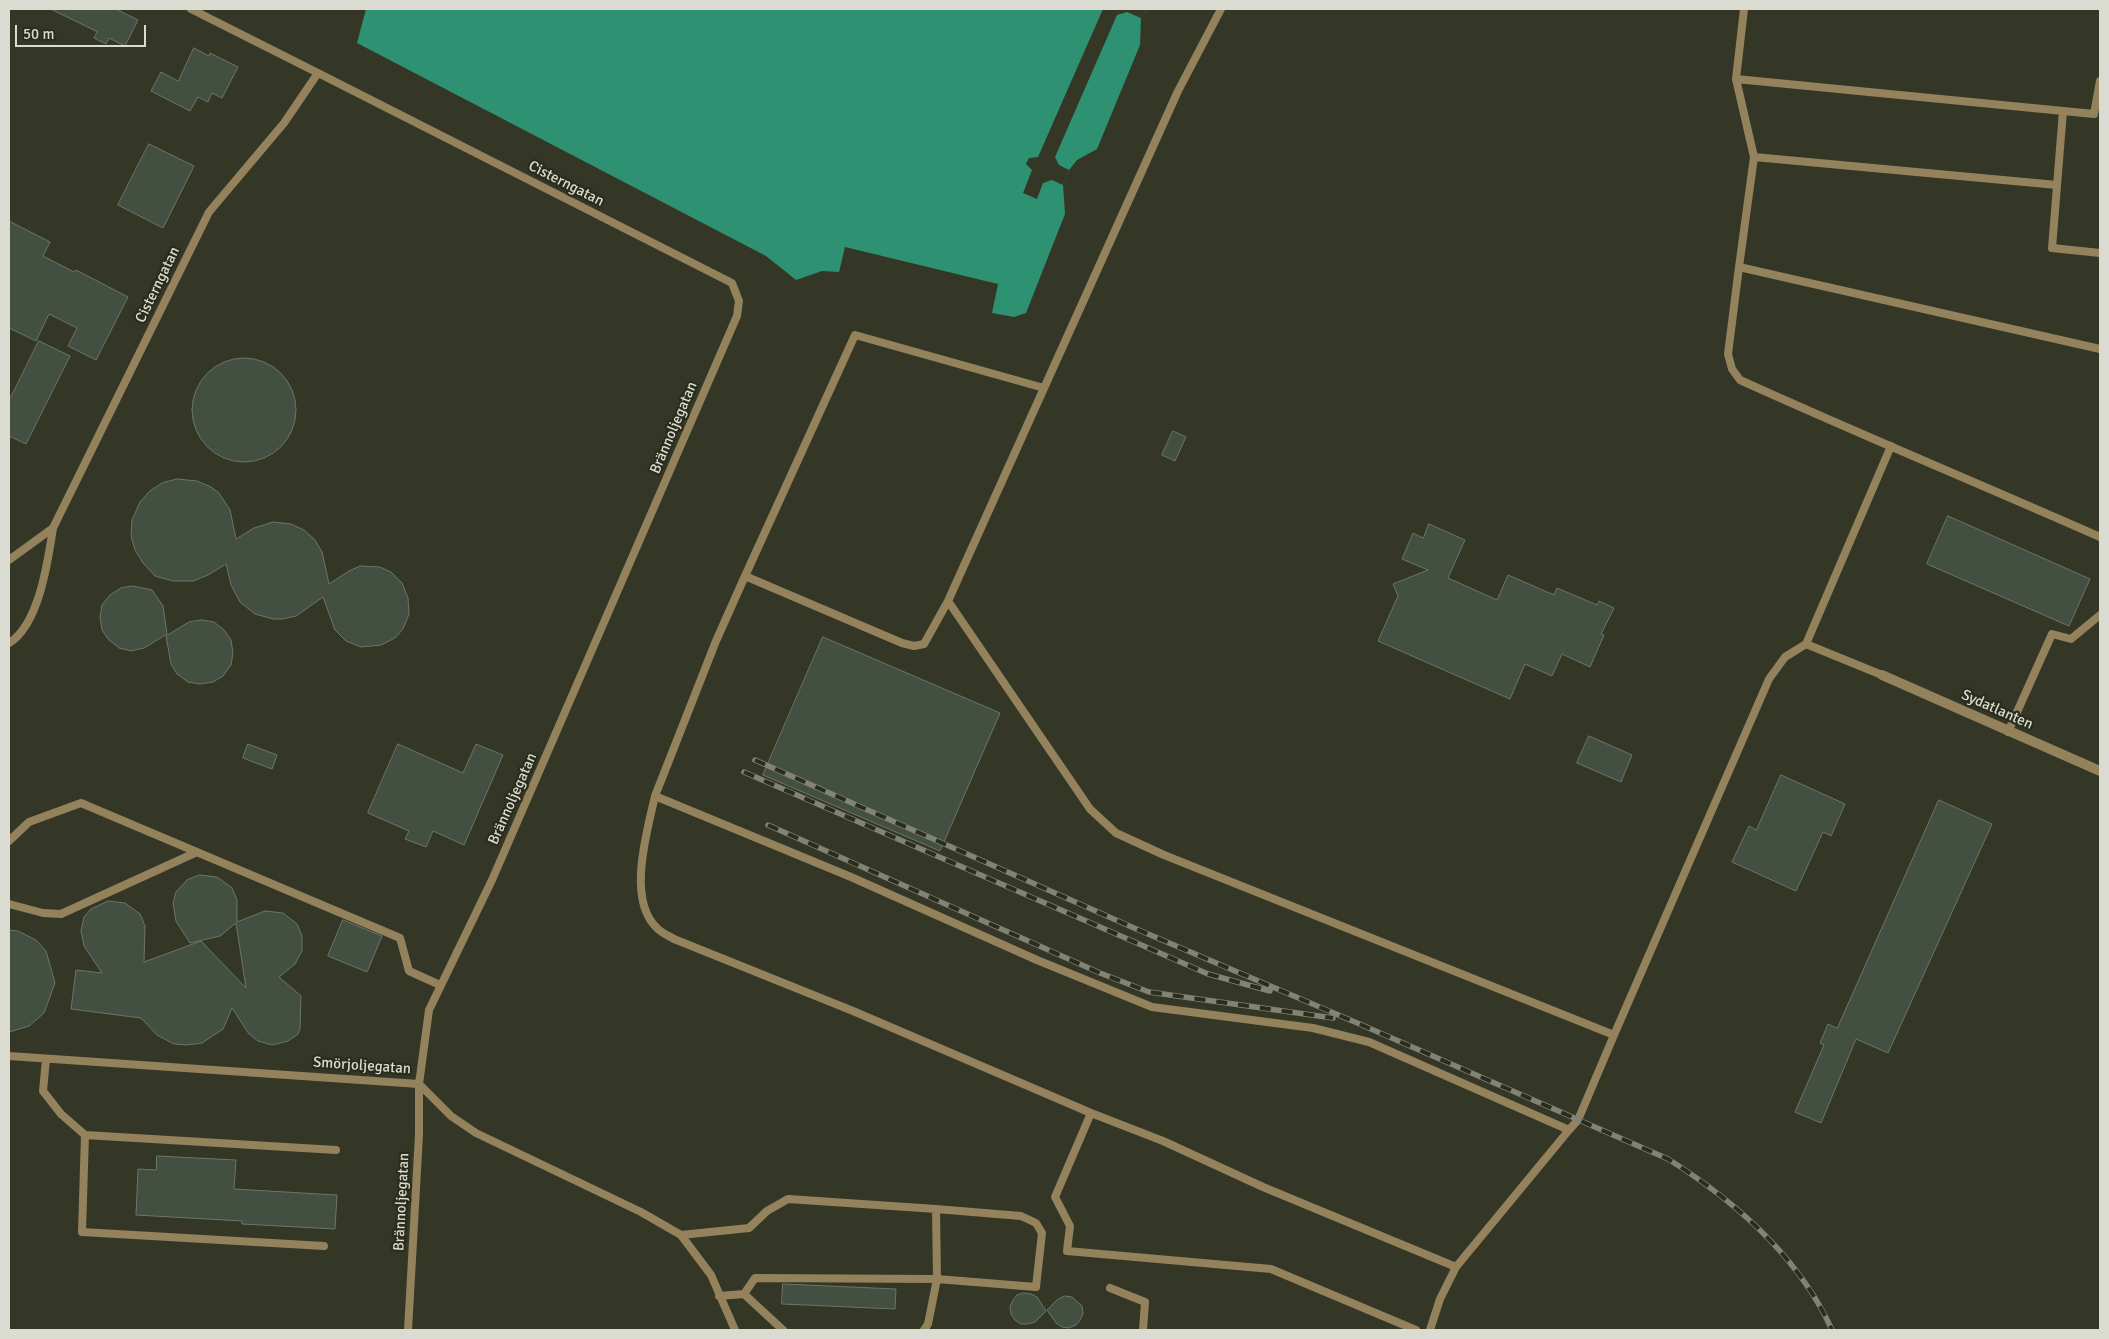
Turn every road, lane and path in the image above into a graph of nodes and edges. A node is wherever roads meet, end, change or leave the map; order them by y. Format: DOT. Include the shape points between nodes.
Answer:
graph roads {
  1 [pos="191,9"];
  2 [pos="1221,9"];
  3 [pos="1744,9"];
  4 [pos="318,73"];
  5 [pos="1736,79"];
  6 [pos="2100,81"];
  7 [pos="2063,112"];
  8 [pos="1754,157"];
  9 [pos="2057,185"];
  10 [pos="2100,253"];
  11 [pos="1739,267"];
  12 [pos="739,301"];
  13 [pos="2100,349"];
  14 [pos="1044,388"];
  15 [pos="1891,446"];
  16 [pos="54,528"];
  17 [pos="2100,537"];
  18 [pos="9,560"];
  19 [pos="745,576"];
  20 [pos="948,602"];
  21 [pos="2100,614"];
  22 [pos="9,643"];
  23 [pos="1806,644"];
  24 [pos="1882,675"];
  25 [pos="2008,732"];
  26 [pos="2100,771"];
  27 [pos="655,796"];
  28 [pos="9,841"];
  29 [pos="197,852"];
  30 [pos="9,904"];
  31 [pos="440,985"];
  32 [pos="1614,1035"];
  33 [pos="9,1056"];
  34 [pos="46,1059"];
  35 [pos="419,1084"];
  36 [pos="1091,1112"];
  37 [pos="1569,1130"];
  38 [pos="85,1135"];
  39 [pos="336,1150"];
  40 [pos="936,1209"];
  41 [pos="681,1234"];
  42 [pos="324,1246"];
  43 [pos="1456,1267"];
  44 [pos="937,1280"];
  45 [pos="1110,1288"];
  46 [pos="744,1294"];
  47 [pos="719,1296"];
  48 [pos="408,1330"];
  49 [pos="735,1330"];
  50 [pos="783,1330"];
  51 [pos="924,1330"];
  52 [pos="1143,1330"];
  53 [pos="1416,1330"];
  54 [pos="1430,1330"];
  1 -- 4 [label="lane, Cisterngatan"];
  2 -- 14 [label="lane" via="1178,91"];
  3 -- 5 [label="lane"];
  4 -- 12 [label="lane, Cisterngatan" via="732,283"];
  4 -- 16 [label="lane, Cisterngatan" via="284,123 209,212"];
  5 -- 7 [label="lane"];
  5 -- 8 [label="lane"];
  6 -- 7 [label="lane" via="2094,114"];
  7 -- 9 [label="lane"];
  8 -- 9 [label="lane"];
  8 -- 11 [label="lane"];
  9 -- 10 [label="lane" via="2052,248"];
  11 -- 13 [label="lane"];
  11 -- 15 [label="lane" via="1728,354 1732,369 1740,380"];
  12 -- 31 [label="lane, Brännoljegatan" via="737,316 561,725 492,880"];
  14 -- 19 [label="lane" via="855,335"];
  14 -- 20 [label="lane"];
  15 -- 17 [label="lane"];
  15 -- 23 [label="lane"];
  16 -- 18 [label="lane, Cisterngatan"];
  16 -- 22 [label="lane, Cisterngatan" via="47,567 30,619"];
  19 -- 20 [label="lane" via="914,646 924,644"];
  19 -- 27 [label="lane" via="716,640"];
  20 -- 32 [label="lane" via="1090,809 1116,833 1182,863"];
  21 -- 25 [label="lane" via="2071,639 2052,634"];
  23 -- 24 [label="lane"];
  23 -- 32 [label="lane" via="1785,657 1769,679"];
  24 -- 25 [label="street, Sydatlanten"];
  25 -- 26 [label="street, Sydatlanten"];
  27 -- 36 [label="lane" via="644,842 639,885 648,914 658,929 674,939"];
  27 -- 37 [label="lane" via="1152,1007 1313,1028 1369,1042"];
  28 -- 29 [label="lane" via="29,822 81,804"];
  29 -- 30 [label="lane" via="61,914"];
  29 -- 31 [label="lane" via="400,938 408,970"];
  31 -- 35 [label="lane, Brännoljegatan" via="428,1010"];
  32 -- 37 [label="lane" via="1578,1120"];
  33 -- 34 [label="lane, Smörjoljegatan"];
  34 -- 35 [label="lane, Smörjoljegatan"];
  34 -- 38 [label="lane" via="43,1091 61,1114"];
  35 -- 41 [label="lane, Smörjoljegatan" via="451,1116 476,1133"];
  35 -- 48 [label="lane, Brännoljegatan"];
  36 -- 43 [label="lane"];
  36 -- 53 [label="lane" via="1055,1197 1070,1226 1067,1251 1270,1269"];
  37 -- 43 [label="lane"];
  38 -- 39 [label="lane"];
  38 -- 42 [label="lane" via="82,1232"];
  40 -- 41 [label="lane" via="788,1199 767,1211 749,1228"];
  40 -- 44 [label="lane"];
  40 -- 44 [label="lane" via="1021,1216 1036,1223 1042,1233 1036,1287"];
  41 -- 47 [label="lane, Smörjoljegatan" via="711,1275"];
  43 -- 54 [label="lane" via="1440,1299"];
  44 -- 46 [label="lane" via="755,1278"];
  44 -- 51 [label="lane"];
  45 -- 52 [label="lane" via="1145,1302"];
  46 -- 47 [label="lane"];
  46 -- 50 [label="lane"];
  47 -- 49 [label="lane, Smörjoljegatan"];
}
